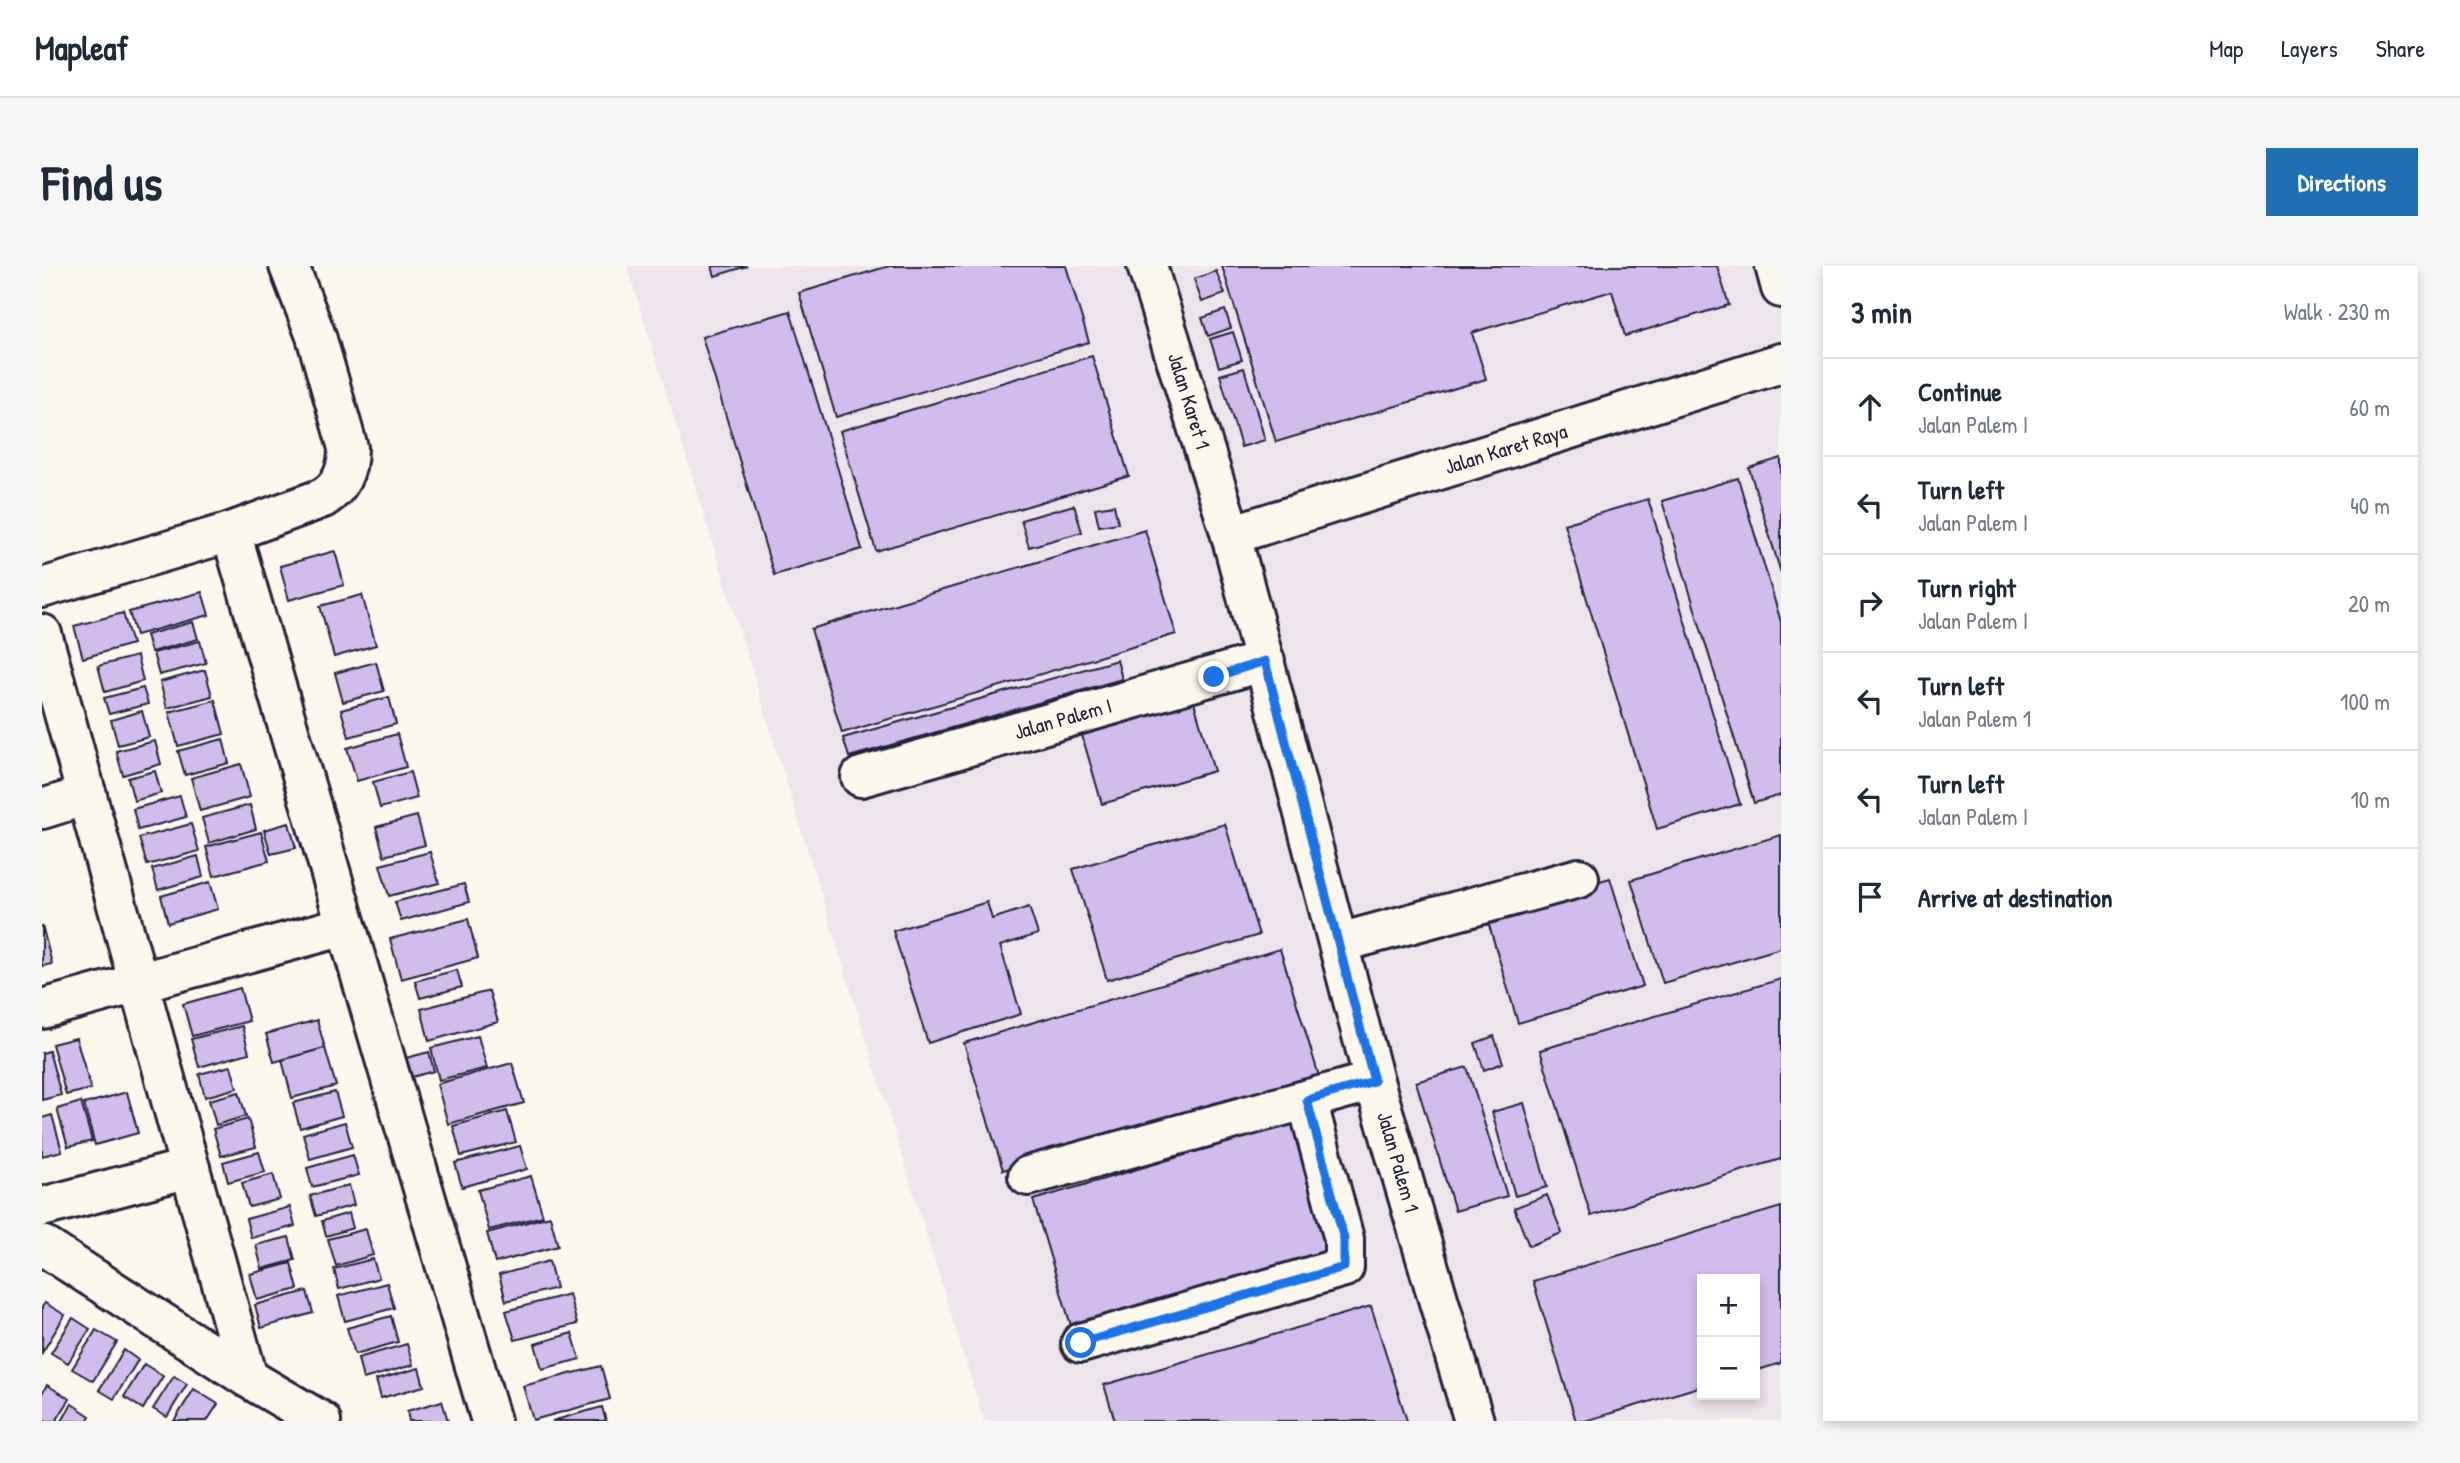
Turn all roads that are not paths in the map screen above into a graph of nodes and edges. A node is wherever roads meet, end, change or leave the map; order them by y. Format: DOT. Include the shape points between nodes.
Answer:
graph roads {
  1 [pos="289,266"];
  2 [pos="317,266"];
  3 [pos="1147,266"];
  4 [pos="1775,266"];
  5 [pos="1781,288"];
  6 [pos="316,336"];
  7 [pos="1781,363"];
  8 [pos="231,532"];
  9 [pos="1231,535"];
  10 [pos="42,588"];
  11 [pos="42,634"];
  12 [pos="1265,661"];
  13 [pos="861,777"];
  14 [pos="86,795"];
  15 [pos="42,808"];
  16 [pos="1579,878"];
  17 [pos="345,926"];
  18 [pos="1339,943"];
  19 [pos="139,982"];
  20 [pos="42,1009"];
  21 [pos="1374,1081"];
  22 [pos="1307,1100"];
  23 [pos="190,1168"];
  24 [pos="1028,1177"];
  25 [pos="54,1203"];
  26 [pos="55,1254"];
  27 [pos="1081,1343"];
  28 [pos="248,1378"];
  29 [pos="321,1421"];
  30 [pos="491,1421"];
  31 [pos="1474,1421"];
  1 -- 6 [label="street"];
  2 -- 6 [label="street" via="321,288"];
  3 -- 9 [label="street, Jalan Karet 1"];
  4 -- 5 [label="street"];
  6 -- 8 [label="street" via="348,448 348,466 334,491 323,498"];
  7 -- 9 [label="street, Jalan Karet Raya"];
  8 -- 10 [label="street"];
  8 -- 17 [label="street"];
  9 -- 12 [label="street, Jalan Palem 1"];
  11 -- 14 [label="street"];
  12 -- 13 [label="street, Jalan Palem I"];
  12 -- 18 [label="street, Jalan Palem 1"];
  14 -- 15 [label="street"];
  14 -- 19 [label="street"];
  16 -- 18 [label="street"];
  17 -- 19 [label="street"];
  17 -- 30 [label="street"];
  18 -- 21 [label="street, Jalan Palem 1"];
  19 -- 20 [label="street"];
  19 -- 23 [label="street"];
  21 -- 22 [label="street"];
  21 -- 31 [label="street, Jalan Palem 1"];
  22 -- 24 [label="street"];
  22 -- 27 [label="street" via="1344,1239 1344,1267"];
  23 -- 25 [label="street"];
  23 -- 28 [label="street"];
  25 -- 26 [label="street"];
  26 -- 28 [label="street"];
  28 -- 29 [label="street"];
}
